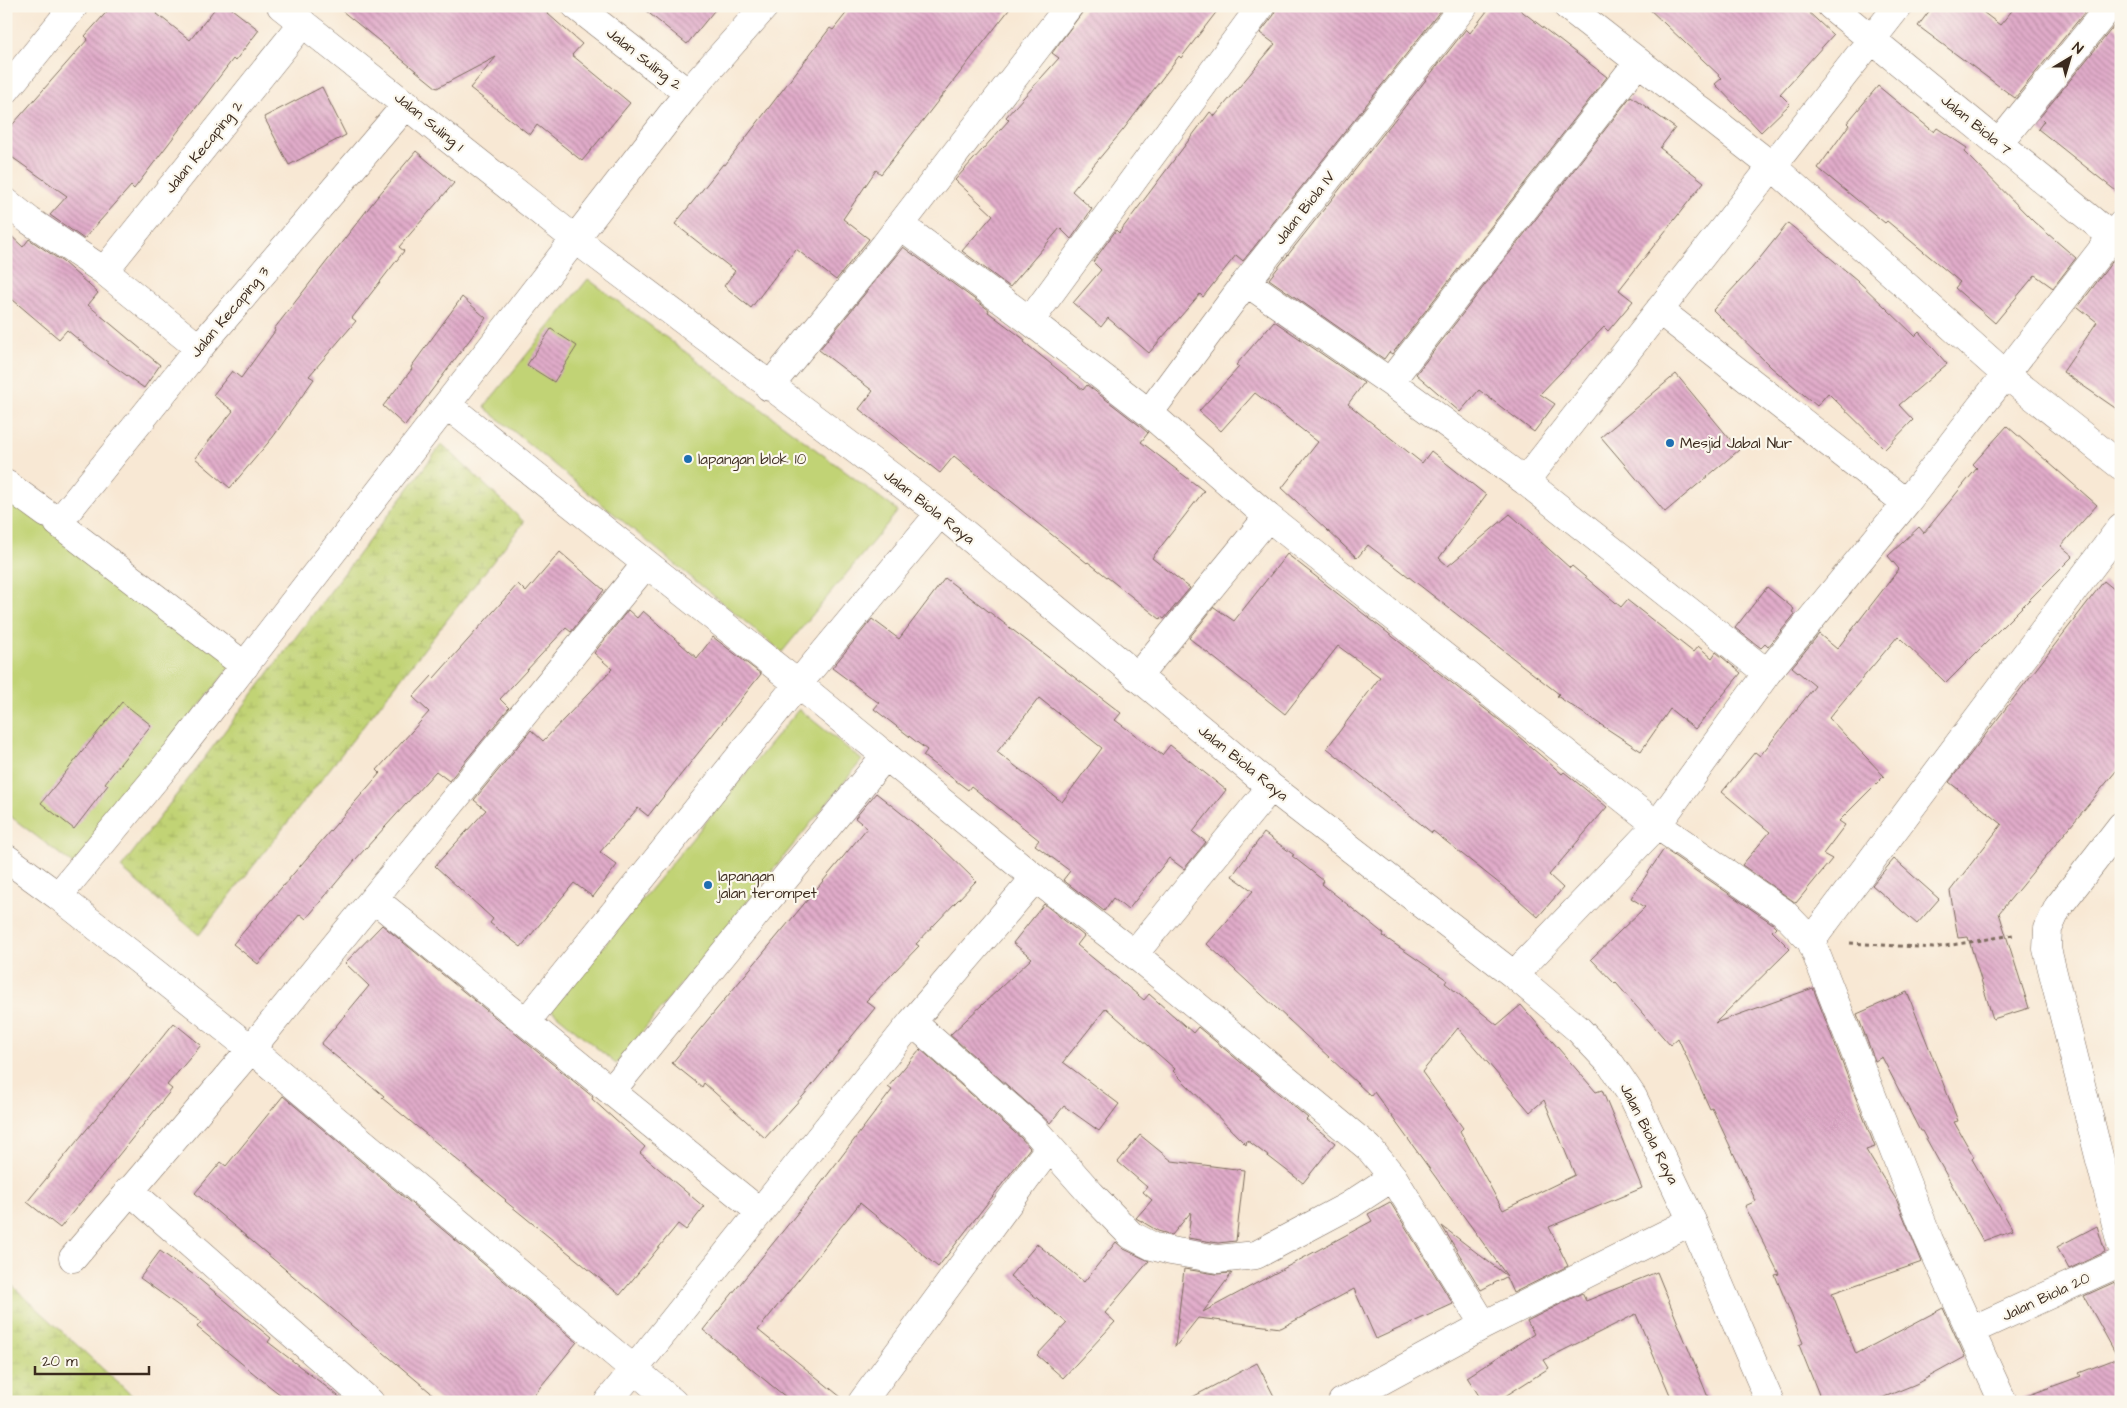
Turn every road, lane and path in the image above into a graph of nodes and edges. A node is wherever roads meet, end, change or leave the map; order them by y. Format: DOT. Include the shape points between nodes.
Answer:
graph roads {
  1 [pos="74,6"];
  2 [pos="281,6"];
  3 [pos="576,6"];
  4 [pos="765,6"];
  5 [pos="1069,6"];
  6 [pos="1261,6"];
  7 [pos="1464,6"];
  8 [pos="1567,6"];
  9 [pos="1831,6"];
  10 [pos="1898,6"];
  11 [pos="2110,6"];
  12 [pos="303,23"];
  13 [pos="1871,39"];
  14 [pos="1638,62"];
  15 [pos="6,90"];
  16 [pos="688,93"];
  17 [pos="407,104"];
  18 [pos="1999,143"];
  19 [pos="1773,167"];
  20 [pos="6,202"];
  21 [pos="900,225"];
  22 [pos="2118,235"];
  23 [pos="575,240"];
  24 [pos="104,271"];
  25 [pos="1246,282"];
  26 [pos="1659,310"];
  27 [pos="1030,321"];
  28 [pos="199,348"];
  29 [pos="2005,374"];
  30 [pos="1390,382"];
  31 [pos="769,387"];
  32 [pos="447,405"];
  33 [pos="1149,413"];
  34 [pos="2121,466"];
  35 [pos="1525,481"];
  36 [pos="6,484"];
  37 [pos="1906,503"];
  38 [pos="940,513"];
  39 [pos="1268,517"];
  40 [pos="52,519"];
  41 [pos="2121,527"];
  42 [pos="646,564"];
  43 [pos="245,666"];
  44 [pos="1767,673"];
  45 [pos="1138,677"];
  46 [pos="798,684"];
  47 [pos="886,755"];
  48 [pos="1271,787"];
  49 [pos="1657,825"];
  50 [pos="2121,826"];
  51 [pos="6,858"];
  52 [pos="1035,878"];
  53 [pos="58,896"];
  54 [pos="374,899"];
  55 [pos="2048,929"];
  56 [pos="1811,941"];
  57 [pos="1134,954"];
  58 [pos="1514,975"];
  59 [pos="526,1022"];
  60 [pos="912,1022"];
  61 [pos="251,1049"];
  62 [pos="612,1090"];
  63 [pos="1049,1148"];
  64 [pos="1393,1177"];
  65 [pos="129,1190"];
  66 [pos="760,1212"];
  67 [pos="1692,1221"];
  68 [pos="2121,1244"];
  69 [pos="73,1258"];
  70 [pos="2121,1262"];
  71 [pos="1484,1324"];
  72 [pos="1970,1332"];
  73 [pos="634,1370"];
  74 [pos="370,1402"];
  75 [pos="608,1402"];
  76 [pos="673,1402"];
  77 [pos="862,1402"];
  78 [pos="1342,1402"];
  79 [pos="1770,1402"];
  80 [pos="2003,1402"];
  1 -- 15 [label="street"];
  2 -- 12 [label="street, Jalan Suling 1"];
  3 -- 16 [label="street, Jalan Suling 2"];
  4 -- 16 [label="street"];
  5 -- 21 [label="street"];
  6 -- 27 [label="street"];
  7 -- 25 [label="street, Jalan Biola IV"];
  8 -- 14 [label="street"];
  9 -- 13 [label="street, Jalan Biola 7"];
  10 -- 13 [label="street"];
  11 -- 18 [label="street"];
  12 -- 17 [label="street, Jalan Suling 1"];
  12 -- 24 [label="street, Jalan Kecaping 2"];
  13 -- 18 [label="street, Jalan Biola 7"];
  13 -- 19 [label="street"];
  14 -- 19 [label="street"];
  14 -- 30 [label="street"];
  16 -- 23 [label="street"];
  17 -- 23 [label="street, Jalan Suling 1"];
  17 -- 28 [label="street, Jalan Kecaping 3"];
  18 -- 22 [label="street, Jalan Biola 7"];
  19 -- 26 [label="street"];
  19 -- 29 [label="street"];
  20 -- 24 [label="street"];
  21 -- 27 [label="street"];
  21 -- 31 [label="street"];
  22 -- 29 [label="street"];
  23 -- 31 [label="street, Jalan Biola Raya"];
  23 -- 32 [label="street"];
  24 -- 28 [label="street"];
  25 -- 30 [label="street"];
  25 -- 33 [label="street, Jalan Biola IV"];
  26 -- 35 [label="street"];
  26 -- 37 [label="street"];
  27 -- 33 [label="street"];
  28 -- 40 [label="street, Jalan Kecaping 3"];
  29 -- 34 [label="street"];
  29 -- 37 [label="street"];
  30 -- 35 [label="street"];
  31 -- 38 [label="street, Jalan Biola Raya"];
  32 -- 42 [label="street"];
  32 -- 43 [label="street"];
  33 -- 39 [label="street"];
  35 -- 44 [label="street"];
  36 -- 40 [label="street"];
  37 -- 44 [label="street"];
  38 -- 45 [label="street, Jalan Biola Raya"];
  38 -- 46 [label="street"];
  39 -- 45 [label="street"];
  39 -- 49 [label="street"];
  40 -- 43 [label="street"];
  41 -- 56 [label="street"];
  42 -- 46 [label="street"];
  42 -- 54 [label="street"];
  43 -- 53 [label="street"];
  44 -- 49 [label="street"];
  45 -- 48 [label="street, Jalan Biola Raya"];
  46 -- 47 [label="street"];
  46 -- 59 [label="street"];
  47 -- 52 [label="street"];
  47 -- 62 [label="street"];
  48 -- 57 [label="street"];
  48 -- 58 [label="street, Jalan Biola Raya"];
  49 -- 56 [label="street" via="1783,912"];
  49 -- 58 [label="street"];
  50 -- 55 [label="street" via="2058,907"];
  51 -- 53 [label="street"];
  52 -- 57 [label="street"];
  52 -- 60 [label="street"];
  53 -- 61 [label="street"];
  54 -- 59 [label="street"];
  54 -- 61 [label="street"];
  55 -- 56 [label="path" via="1933,948"];
  55 -- 68 [label="street" via="2047,949"];
  56 -- 72 [label="street" via="1928,1240"];
  57 -- 64 [label="street" via="1369,1148"];
  58 -- 67 [label="street, Jalan Biola Raya" via="1578,1029 1610,1063 1633,1097"];
  59 -- 62 [label="street"];
  60 -- 63 [label="street" via="1032,1127"];
  60 -- 66 [label="street"];
  61 -- 65 [label="street"];
  61 -- 73 [label="street"];
  62 -- 66 [label="street"];
  63 -- 64 [label="street" via="1131,1235 1171,1252 1218,1259 1256,1255"];
  63 -- 77 [label="street"];
  64 -- 71 [label="street"];
  65 -- 69 [label="street"];
  65 -- 74 [label="street"];
  66 -- 73 [label="street"];
  67 -- 71 [label="street"];
  67 -- 79 [label="street, Jalan Biola Raya"];
  70 -- 72 [label="street, Jalan Biola 20"];
  71 -- 78 [label="street"];
  72 -- 80 [label="street"];
  73 -- 75 [label="street"];
  73 -- 76 [label="street"];
}
